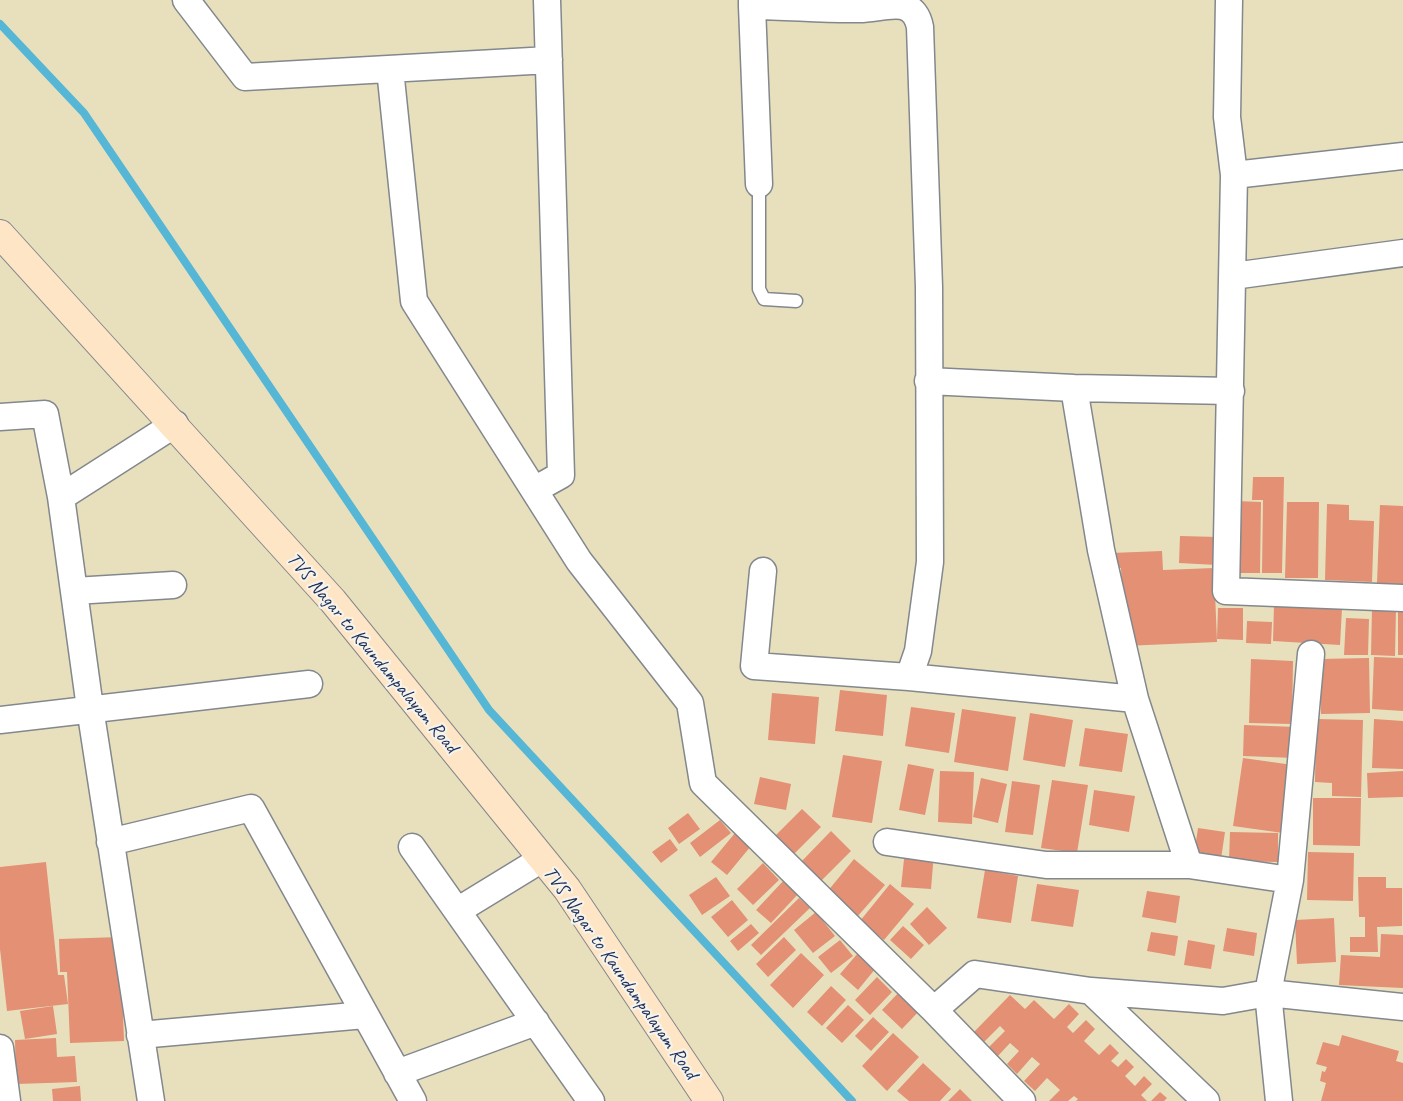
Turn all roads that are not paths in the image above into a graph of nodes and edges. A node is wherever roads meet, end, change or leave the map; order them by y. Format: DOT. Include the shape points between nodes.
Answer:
graph roads {
  1 [pos="186,0"];
  2 [pos="547,0"];
  3 [pos="1229,0"];
  4 [pos="752,3"];
  5 [pos="549,60"];
  6 [pos="390,69"];
  7 [pos="1403,156"];
  8 [pos="1234,175"];
  9 [pos="759,184"];
  10 [pos="0,234"];
  11 [pos="1403,253"];
  12 [pos="1233,276"];
  13 [pos="796,301"];
  14 [pos="928,381"];
  15 [pos="1074,388"];
  16 [pos="1232,391"];
  17 [pos="0,417"];
  18 [pos="175,424"];
  19 [pos="534,490"];
  20 [pos="61,498"];
  21 [pos="763,571"];
  22 [pos="173,585"];
  23 [pos="74,591"];
  24 [pos="1403,598"];
  25 [pos="1311,654"];
  26 [pos="909,677"];
  27 [pos="309,684"];
  28 [pos="1135,699"];
  29 [pos="90,708"];
  30 [pos="0,720"];
  31 [pos="110,842"];
  32 [pos="887,842"];
  33 [pos="412,847"];
  34 [pos="542,859"];
  35 [pos="1189,865"];
  36 [pos="1290,880"];
  37 [pos="457,911"];
  38 [pos="1091,991"];
  39 [pos="1268,993"];
  40 [pos="1403,1007"];
  41 [pos="934,1010"];
  42 [pos="365,1015"];
  43 [pos="536,1022"];
  44 [pos="140,1035"];
  45 [pos="0,1048"];
  46 [pos="397,1073"];
  47 [pos="7,1101"];
  48 [pos="151,1101"];
  49 [pos="413,1101"];
  50 [pos="591,1101"];
  51 [pos="709,1101"];
  52 [pos="1022,1101"];
  53 [pos="1206,1101"];
  54 [pos="1279,1101"];
  1 -- 6 [label="street" via="245,78"];
  2 -- 5 [label="street"];
  3 -- 8 [label="street" via="1227,117"];
  4 -- 9 [label="street"];
  4 -- 14 [label="street" via="828,9 902,6 918,18 929,287"];
  5 -- 6 [label="street"];
  5 -- 19 [label="street" via="561,475"];
  6 -- 19 [label="street" via="414,302"];
  7 -- 8 [label="street"];
  8 -- 12 [label="street"];
  9 -- 13 [label="lane" via="758,289 764,299"];
  10 -- 18 [label="street, TVS Nagar to Kaundampalayam Road"];
  11 -- 12 [label="street"];
  12 -- 16 [label="street"];
  14 -- 15 [label="street"];
  14 -- 26 [label="street" via="930,562 918,651"];
  15 -- 16 [label="street"];
  15 -- 28 [label="street" via="1101,550"];
  16 -- 24 [label="street" via="1226,591"];
  17 -- 20 [label="street" via="45,414"];
  18 -- 20 [label="street"];
  18 -- 34 [label="street, TVS Nagar to Kaundampalayam Road" via="333,601"];
  19 -- 41 [label="street" via="579,561 690,704 703,783"];
  20 -- 23 [label="street"];
  21 -- 26 [label="street" via="754,666"];
  22 -- 23 [label="street"];
  23 -- 29 [label="street"];
  25 -- 36 [label="street"];
  26 -- 28 [label="street"];
  27 -- 29 [label="street"];
  28 -- 35 [label="street"];
  29 -- 30 [label="street"];
  29 -- 31 [label="street"];
  31 -- 42 [label="street" via="250,808"];
  31 -- 44 [label="street"];
  32 -- 35 [label="street" via="1046,865"];
  33 -- 37 [label="street"];
  34 -- 37 [label="street"];
  34 -- 51 [label="street, TVS Nagar to Kaundampalayam Road"];
  35 -- 36 [label="street"];
  36 -- 39 [label="street"];
  37 -- 43 [label="street"];
  38 -- 39 [label="street" via="1223,1001"];
  38 -- 41 [label="street" via="975,974"];
  38 -- 53 [label="street"];
  39 -- 40 [label="street"];
  39 -- 54 [label="street"];
  41 -- 52 [label="street"];
  42 -- 44 [label="street"];
  42 -- 46 [label="street"];
  43 -- 46 [label="street"];
  43 -- 50 [label="street"];
  44 -- 48 [label="street"];
  45 -- 47 [label="street"];
  46 -- 49 [label="street"];
}
